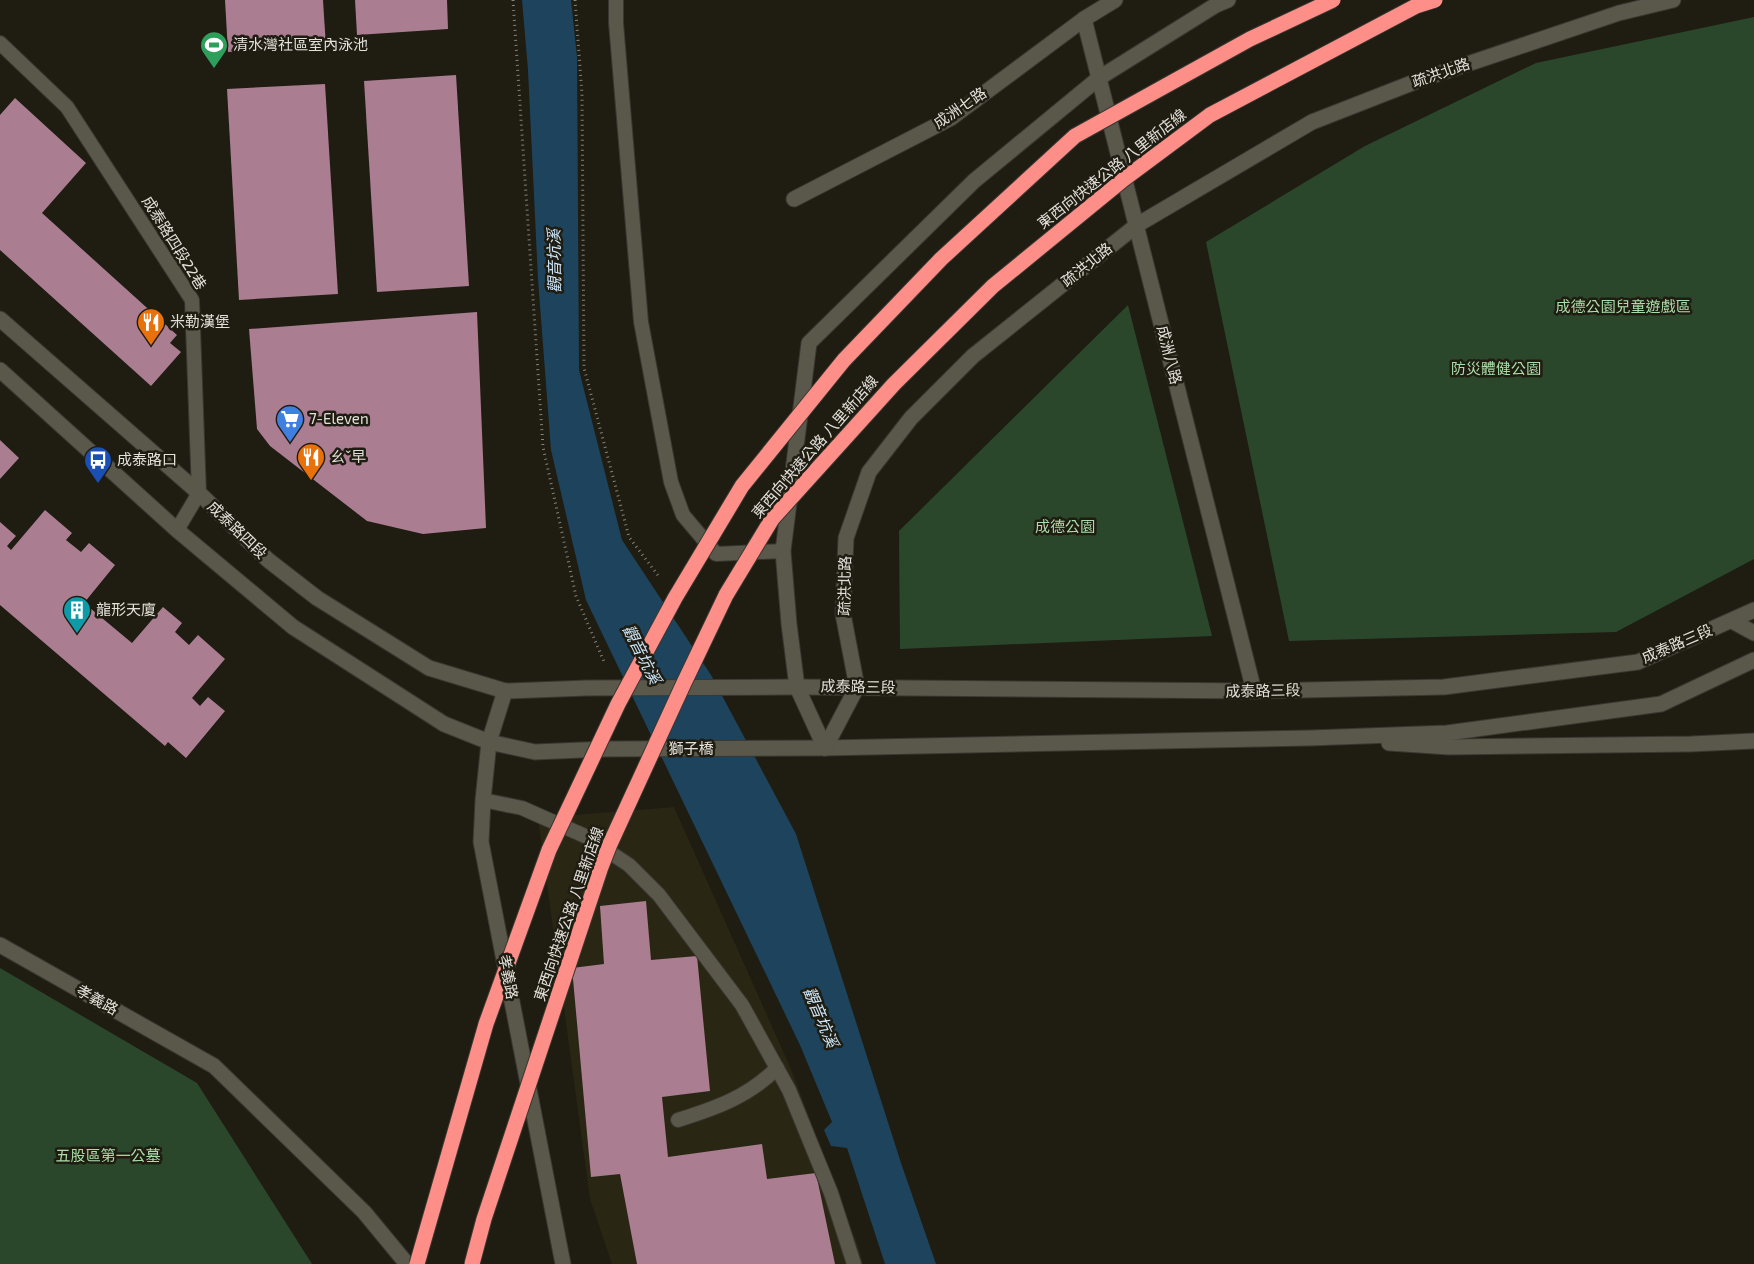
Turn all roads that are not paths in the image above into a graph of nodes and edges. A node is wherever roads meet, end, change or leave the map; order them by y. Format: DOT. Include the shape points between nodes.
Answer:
graph roads {
  1 [pos="616,0"];
  2 [pos="1116,0"];
  3 [pos="1228,0"];
  4 [pos="1333,0"];
  5 [pos="1435,0"];
  6 [pos="1673,0"];
  7 [pos="1084,18"];
  8 [pos="0,43"];
  9 [pos="1099,78"];
  10 [pos="794,199"];
  11 [pos="1137,225"];
  12 [pos="0,319"];
  13 [pos="0,370"];
  14 [pos="199,493"];
  15 [pos="176,530"];
  16 [pos="783,551"];
  17 [pos="1754,610"];
  18 [pos="1732,621"];
  19 [pos="1754,633"];
  20 [pos="1754,660"];
  21 [pos="797,687"];
  22 [pos="857,688"];
  23 [pos="505,691"];
  24 [pos="1254,691"];
  25 [pos="1310,738"];
  26 [pos="1754,741"];
  27 [pos="489,742"];
  28 [pos="825,748"];
  29 [pos="483,800"];
  30 [pos="0,945"];
  31 [pos="777,1068"];
  32 [pos="678,1120"];
  33 [pos="407,1264"];
  34 [pos="417,1264"];
  35 [pos="472,1264"];
  36 [pos="563,1264"];
  37 [pos="854,1264"];
  1 -- 16 [label="lane" via="641,322 671,482 683,515 716,554"];
  2 -- 7 [label="street, 成洲七路"];
  3 -- 9 [label="street"];
  4 -- 34 [label="highway, 東西向快速公路 八里新店線, bridge" via="1250,39 1075,136 941,259 844,360 742,486 675,598 627,688 549,850 486,1024"];
  5 -- 35 [label="highway, 東西向快速公路 八里新店線, bridge" via="1416,6 1210,115 1124,180 993,286 894,384 772,519 726,595 610,844 487,1210"];
  6 -- 11 [label="street, 疏洪北路" via="1619,13 1443,72 1312,122"];
  7 -- 9 [label="street, 成洲八路"];
  7 -- 10 [label="street, 成洲七路" via="951,118"];
  8 -- 14 [label="lane, 成泰路四段22巷" via="67,107 192,300"];
  9 -- 11 [label="street, 成洲八路"];
  9 -- 16 [label="street" via="974,181 809,343"];
  11 -- 22 [label="street, 疏洪北路" via="973,356 910,418 869,472 846,538 843,614"];
  11 -- 24 [label="street, 成洲八路"];
  12 -- 14 [label="street, 成泰路四段"];
  13 -- 15 [label="street"];
  14 -- 15 [label="lane"];
  14 -- 23 [label="street, 成泰路四段" via="268,560 317,598 429,668"];
  15 -- 27 [label="street" via="293,627 444,724"];
  16 -- 21 [label="street"];
  17 -- 18 [label="street"];
  18 -- 19 [label="street, 成泰路三段"];
  18 -- 24 [label="street, 成泰路三段" via="1638,662 1444,687"];
  20 -- 25 [label="street" via="1661,704 1447,733"];
  21 -- 22 [label="street, 成泰路三段"];
  21 -- 23 [label="street, 成泰路三段, bridge"];
  21 -- 28 [label="street"];
  22 -- 24 [label="street, 成泰路三段"];
  22 -- 28 [label="street"];
  23 -- 27 [label="street, 孝義路"];
  25 -- 26 [label="street" via="1449,748"];
  25 -- 28 [label="street"];
  27 -- 28 [label="street, 獅子橋" via="535,752"];
  27 -- 29 [label="street, 孝義路"];
  29 -- 31 [label="lane" via="522,808 585,836 629,865 659,895 742,1005"];
  29 -- 36 [label="street, 孝義路" via="481,842"];
  30 -- 33 [label="street, 孝義路" via="214,1066 364,1212"];
  31 -- 32 [label="lane" via="761,1084 732,1100"];
  31 -- 37 [label="lane" via="831,1193"];
}
